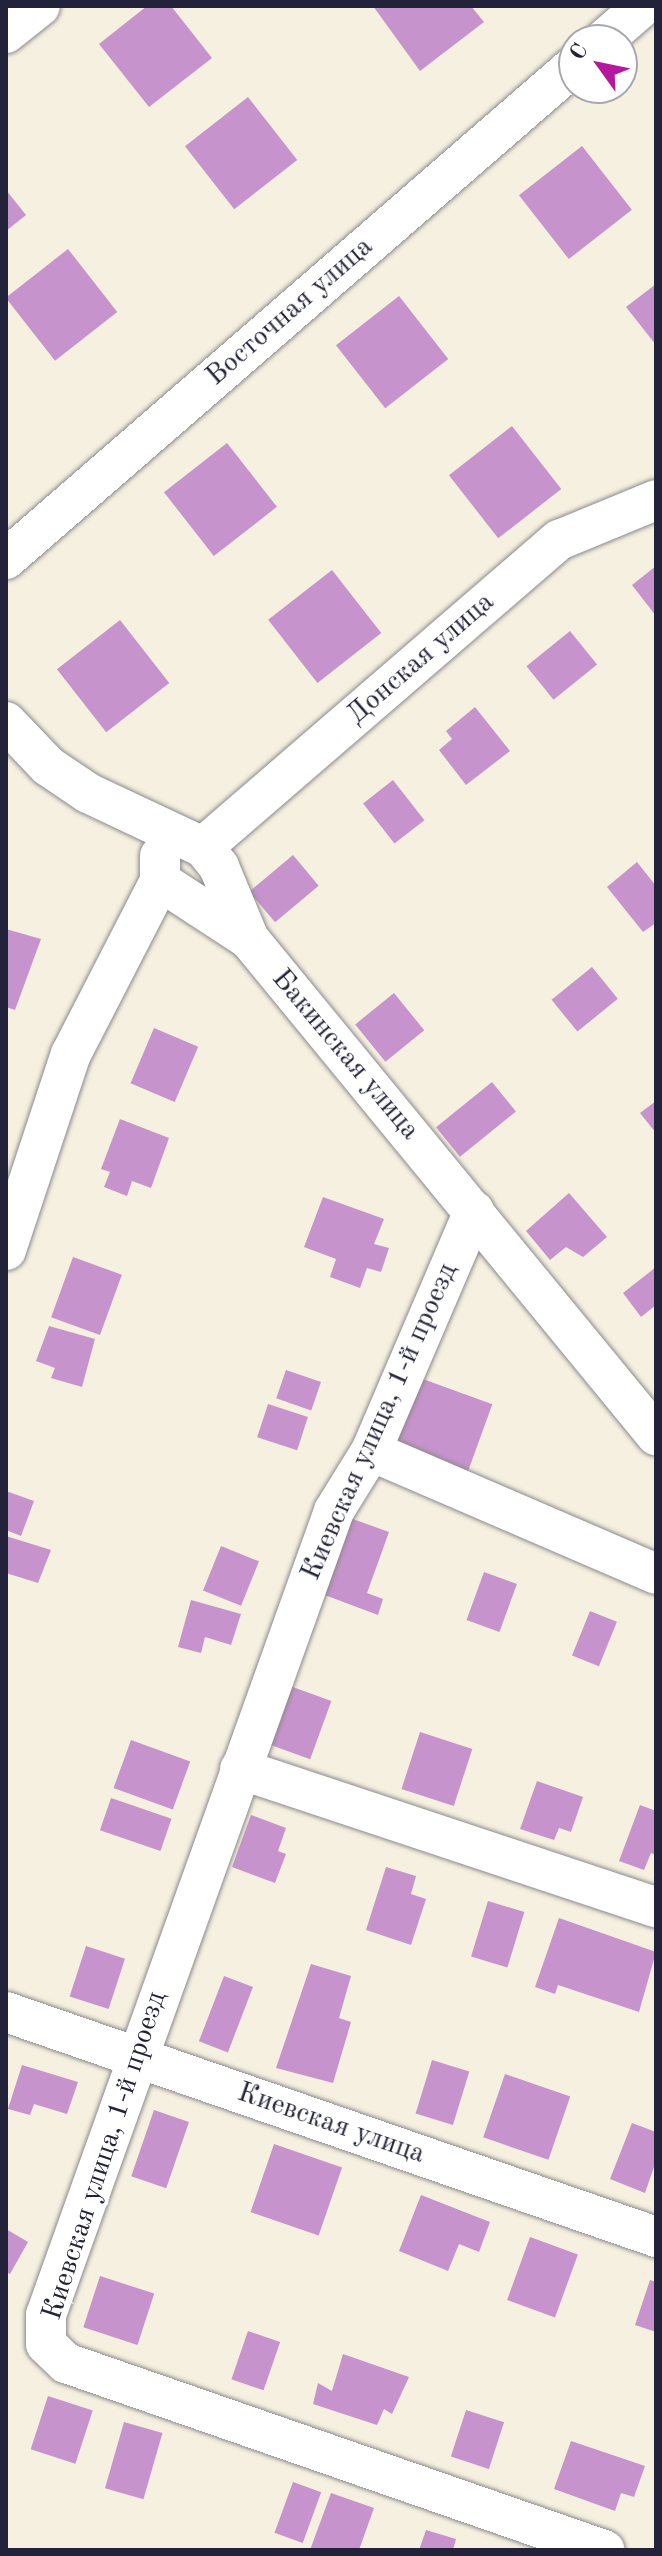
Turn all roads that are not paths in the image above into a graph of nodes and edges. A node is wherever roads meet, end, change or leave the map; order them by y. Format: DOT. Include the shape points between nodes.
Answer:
graph roads {
  1 [pos="40,6"];
  2 [pos="643,6"];
  3 [pos="622,24"];
  4 [pos="6,33"];
  5 [pos="558,80"];
  6 [pos="656,500"];
  7 [pos="6,559"];
  8 [pos="6,722"];
  9 [pos="160,828"];
  10 [pos="203,847"];
  11 [pos="160,881"];
  12 [pos="249,939"];
  13 [pos="474,1211"];
  14 [pos="6,1250"];
  15 [pos="656,1435"];
  16 [pos="371,1451"];
  17 [pos="656,1574"];
  18 [pos="240,1769"];
  19 [pos="656,1907"];
  20 [pos="6,2012"];
  21 [pos="136,2057"];
  22 [pos="656,2237"];
  23 [pos="604,2550"];
  1 -- 4 [label="street"];
  2 -- 3 [label="street"];
  5 -- 7 [label="street, Восточная улица"];
  6 -- 10 [label="street, Донская улица" via="559,540"];
  8 -- 9 [label="street" via="48,766 88,793"];
  9 -- 10 [label="street"];
  9 -- 11 [label="street"];
  10 -- 12 [label="street, Бакинская улица" via="219,867"];
  11 -- 12 [label="street"];
  11 -- 14 [label="street" via="71,1054"];
  12 -- 13 [label="street, Бакинская улица"];
  13 -- 15 [label="street, Бакинская улица"];
  13 -- 16 [label="street, Киевская улица, 1-й проезд"];
  16 -- 17 [label="street"];
  16 -- 18 [label="street, Киевская улица, 1-й проезд" via="334,1511"];
  18 -- 19 [label="street"];
  18 -- 21 [label="street, Киевская улица, 1-й проезд"];
  20 -- 21 [label="street, Киевская улица"];
  21 -- 22 [label="street, Киевская улица"];
  21 -- 23 [label="street, Киевская улица, 1-й проезд" via="46,2315 46,2344 66,2363"];
}
